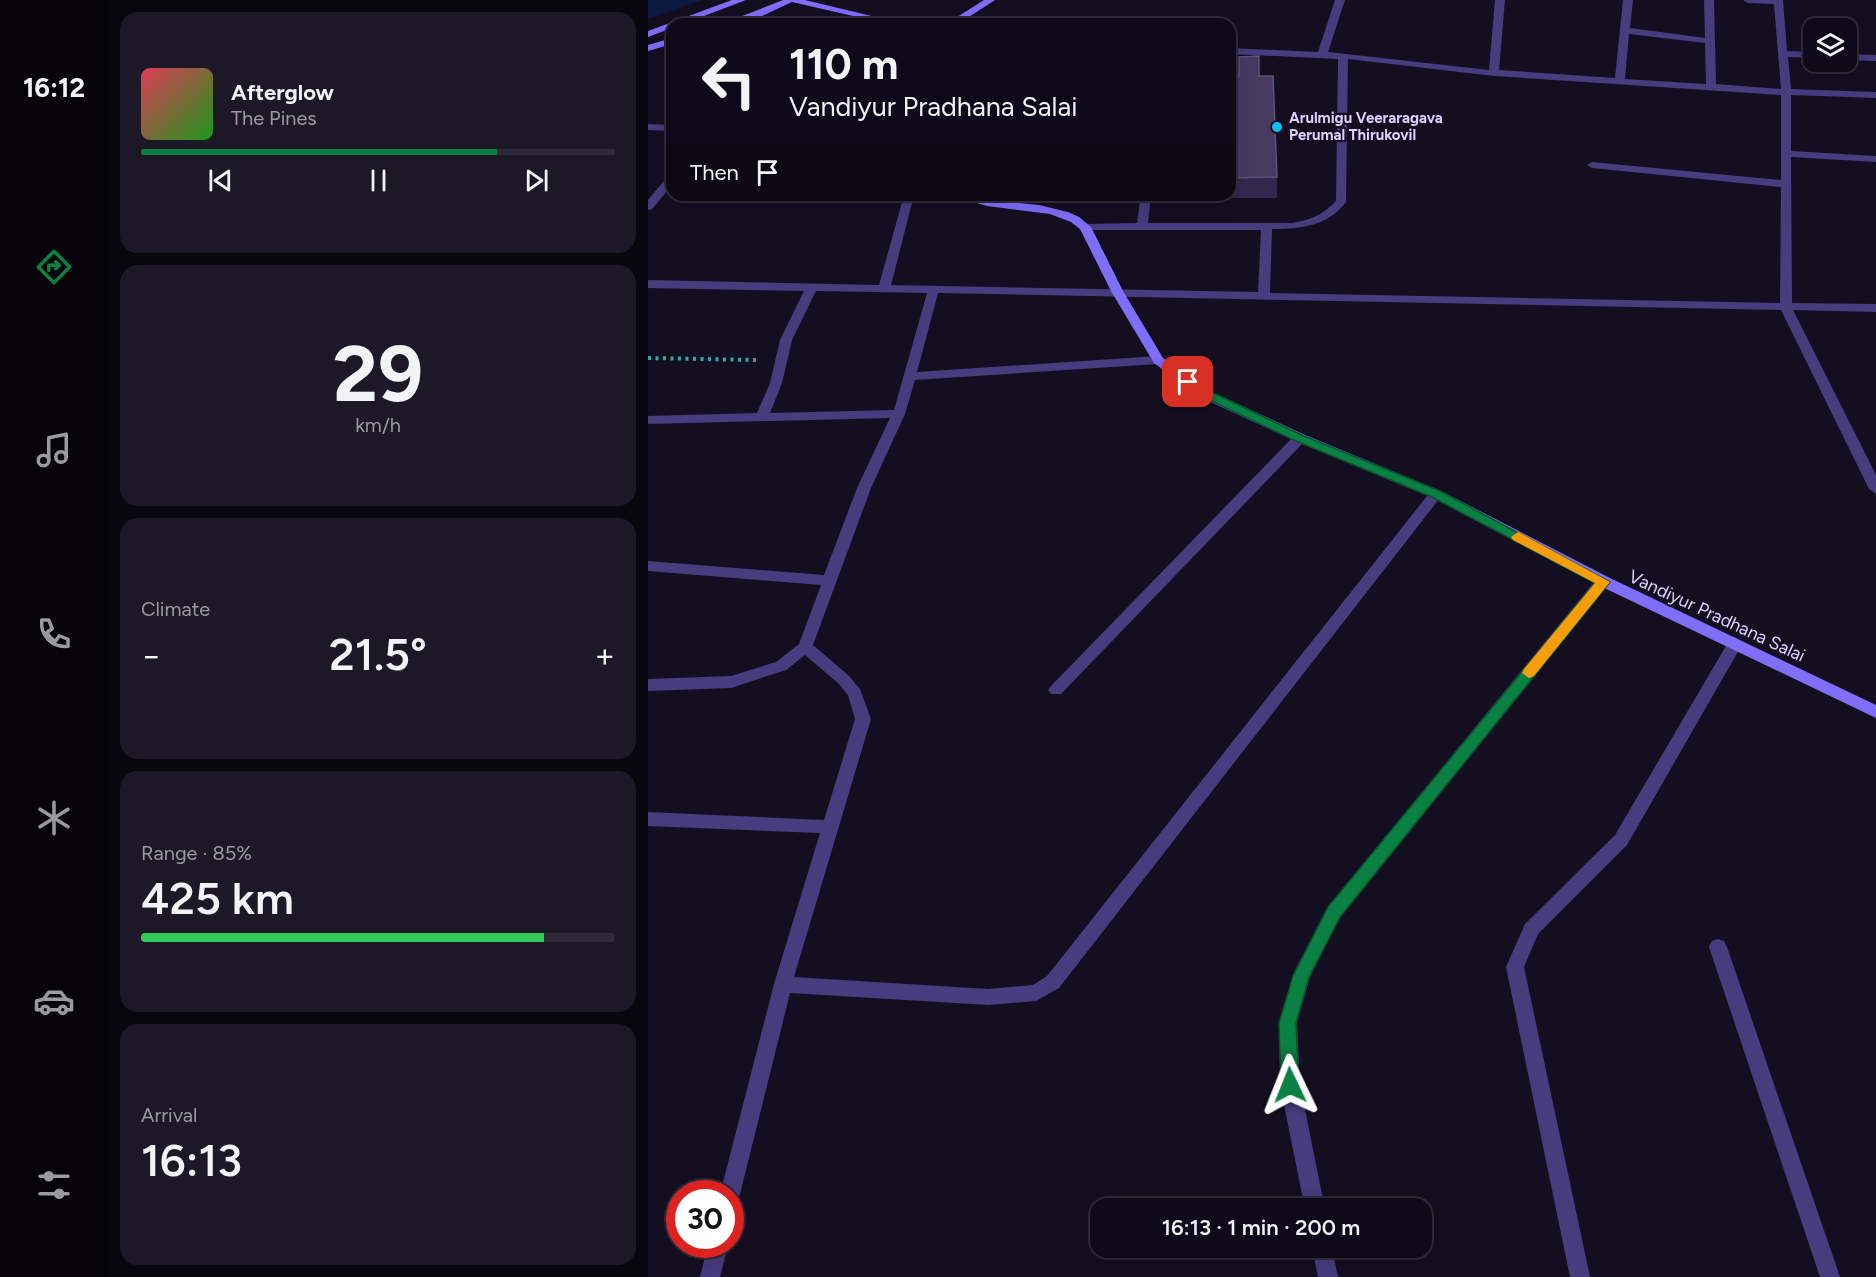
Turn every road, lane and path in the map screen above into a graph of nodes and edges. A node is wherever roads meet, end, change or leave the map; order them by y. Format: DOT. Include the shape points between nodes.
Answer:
graph roads {
  1 [pos="741,0"];
  2 [pos="791,0"];
  3 [pos="990,0"];
  4 [pos="1340,0"];
  5 [pos="1500,0"];
  6 [pos="1628,0"];
  7 [pos="1709,0"];
  8 [pos="1748,0"];
  9 [pos="1778,1"];
  10 [pos="690,18"];
  11 [pos="747,18"];
  12 [pos="873,18"];
  13 [pos="961,18"];
  14 [pos="666,27"];
  15 [pos="1624,30"];
  16 [pos="648,34"];
  17 [pos="1710,41"];
  18 [pos="666,42"];
  19 [pos="648,48"];
  20 [pos="1236,51"];
  21 [pos="1782,54"];
  22 [pos="1322,55"];
  23 [pos="1803,55"];
  24 [pos="1343,56"];
  25 [pos="1857,57"];
  26 [pos="1876,58"];
  27 [pos="1494,73"];
  28 [pos="1620,81"];
  29 [pos="1711,87"];
  30 [pos="1786,92"];
  31 [pos="1876,95"];
  32 [pos="648,127"];
  33 [pos="666,128"];
  34 [pos="1786,154"];
  35 [pos="1876,159"];
  36 [pos="1592,165"];
  37 [pos="1786,184"];
  38 [pos="666,185"];
  39 [pos="907,201"];
  40 [pos="978,201"];
  41 [pos="1145,201"];
  42 [pos="648,207"];
  43 [pos="1142,226"];
  44 [pos="1267,226"];
  45 [pos="1085,227"];
  46 [pos="648,284"];
  47 [pos="811,288"];
  48 [pos="884,290"];
  49 [pos="933,291"];
  50 [pos="1117,291"];
  51 [pos="1263,294"];
  52 [pos="1786,307"];
  53 [pos="1876,308"];
  54 [pos="648,358"];
  55 [pos="781,360"];
  56 [pos="1158,360"];
  57 [pos="910,376"];
  58 [pos="899,414"];
  59 [pos="761,419"];
  60 [pos="648,420"];
  61 [pos="1300,438"];
  62 [pos="1876,489"];
  63 [pos="1436,494"];
  64 [pos="648,566"];
  65 [pos="830,581"];
  66 [pos="1603,582"];
  67 [pos="1735,644"];
  68 [pos="805,647"];
  69 [pos="648,685"];
  70 [pos="1056,690"];
  71 [pos="1876,712"];
  72 [pos="648,819"];
  73 [pos="830,827"];
  74 [pos="1718,947"];
  75 [pos="783,984"];
  76 [pos="734,1180"];
  77 [pos="1313,1198"];
  78 [pos="715,1258"];
  79 [pos="1324,1258"];
  80 [pos="710,1277"];
  81 [pos="1328,1277"];
  82 [pos="1580,1277"];
  83 [pos="1830,1277"];
  1 -- 10 [label="street"];
  2 -- 11 [label="street"];
  2 -- 12 [label="street"];
  3 -- 13 [label="street"];
  4 -- 22 [label="street"];
  5 -- 27 [label="street"];
  6 -- 15 [label="street"];
  7 -- 17 [label="street"];
  8 -- 9 [label="street"];
  9 -- 21 [label="street"];
  14 -- 16 [label="street"];
  15 -- 17 [label="street"];
  15 -- 28 [label="street"];
  17 -- 29 [label="street"];
  18 -- 19 [label="street"];
  20 -- 22 [label="street"];
  21 -- 23 [label="street"];
  21 -- 30 [label="street"];
  22 -- 24 [label="street"];
  24 -- 27 [label="street"];
  24 -- 44 [label="street" via="1341,202 1317,222"];
  25 -- 26 [label="street"];
  27 -- 28 [label="street"];
  28 -- 29 [label="street"];
  29 -- 30 [label="street"];
  30 -- 31 [label="street"];
  30 -- 34 [label="street"];
  32 -- 33 [label="street"];
  34 -- 35 [label="street"];
  34 -- 37 [label="street"];
  36 -- 37 [label="street"];
  37 -- 52 [label="street"];
  38 -- 42 [label="street"];
  39 -- 48 [label="street"];
  40 -- 45 [label="street" via="1065,214"];
  41 -- 43 [label="street"];
  43 -- 44 [label="street"];
  43 -- 45 [label="street"];
  44 -- 51 [label="street"];
  45 -- 50 [label="street, Vandiyur Pradhana Salai"];
  46 -- 47 [label="street"];
  47 -- 48 [label="street"];
  47 -- 55 [label="street" via="786,340"];
  48 -- 49 [label="street"];
  49 -- 50 [label="street"];
  49 -- 57 [label="street"];
  50 -- 51 [label="street"];
  50 -- 56 [label="street, Vandiyur Pradhana Salai"];
  51 -- 52 [label="street"];
  52 -- 53 [label="street"];
  52 -- 62 [label="street"];
  54 -- 55 [label="path"];
  55 -- 59 [label="street"];
  56 -- 57 [label="street"];
  56 -- 61 [label="street, Vandiyur Pradhana Salai" via="1203,393"];
  57 -- 58 [label="street"];
  58 -- 59 [label="street"];
  58 -- 65 [label="street" via="864,488"];
  59 -- 60 [label="street"];
  61 -- 63 [label="street, Vandiyur Pradhana Salai"];
  61 -- 70 [label="street"];
  63 -- 66 [label="street, Vandiyur Pradhana Salai"];
  63 -- 75 [label="street" via="1053,982 1036,993 997,997"];
  64 -- 65 [label="street"];
  65 -- 68 [label="street"];
  66 -- 67 [label="street, Vandiyur Pradhana Salai"];
  66 -- 77 [label="street" via="1334,912 1301,976 1288,1023 1290,1085"];
  67 -- 71 [label="street, Vandiyur Pradhana Salai"];
  67 -- 82 [label="street" via="1621,840 1531,929 1515,967"];
  68 -- 69 [label="street" via="781,666 731,682"];
  68 -- 73 [label="street" via="855,693 863,719"];
  72 -- 73 [label="street"];
  73 -- 75 [label="street"];
  74 -- 83 [label="street"];
  75 -- 76 [label="street"];
  78 -- 80 [label="street"];
  79 -- 81 [label="street"];
}
